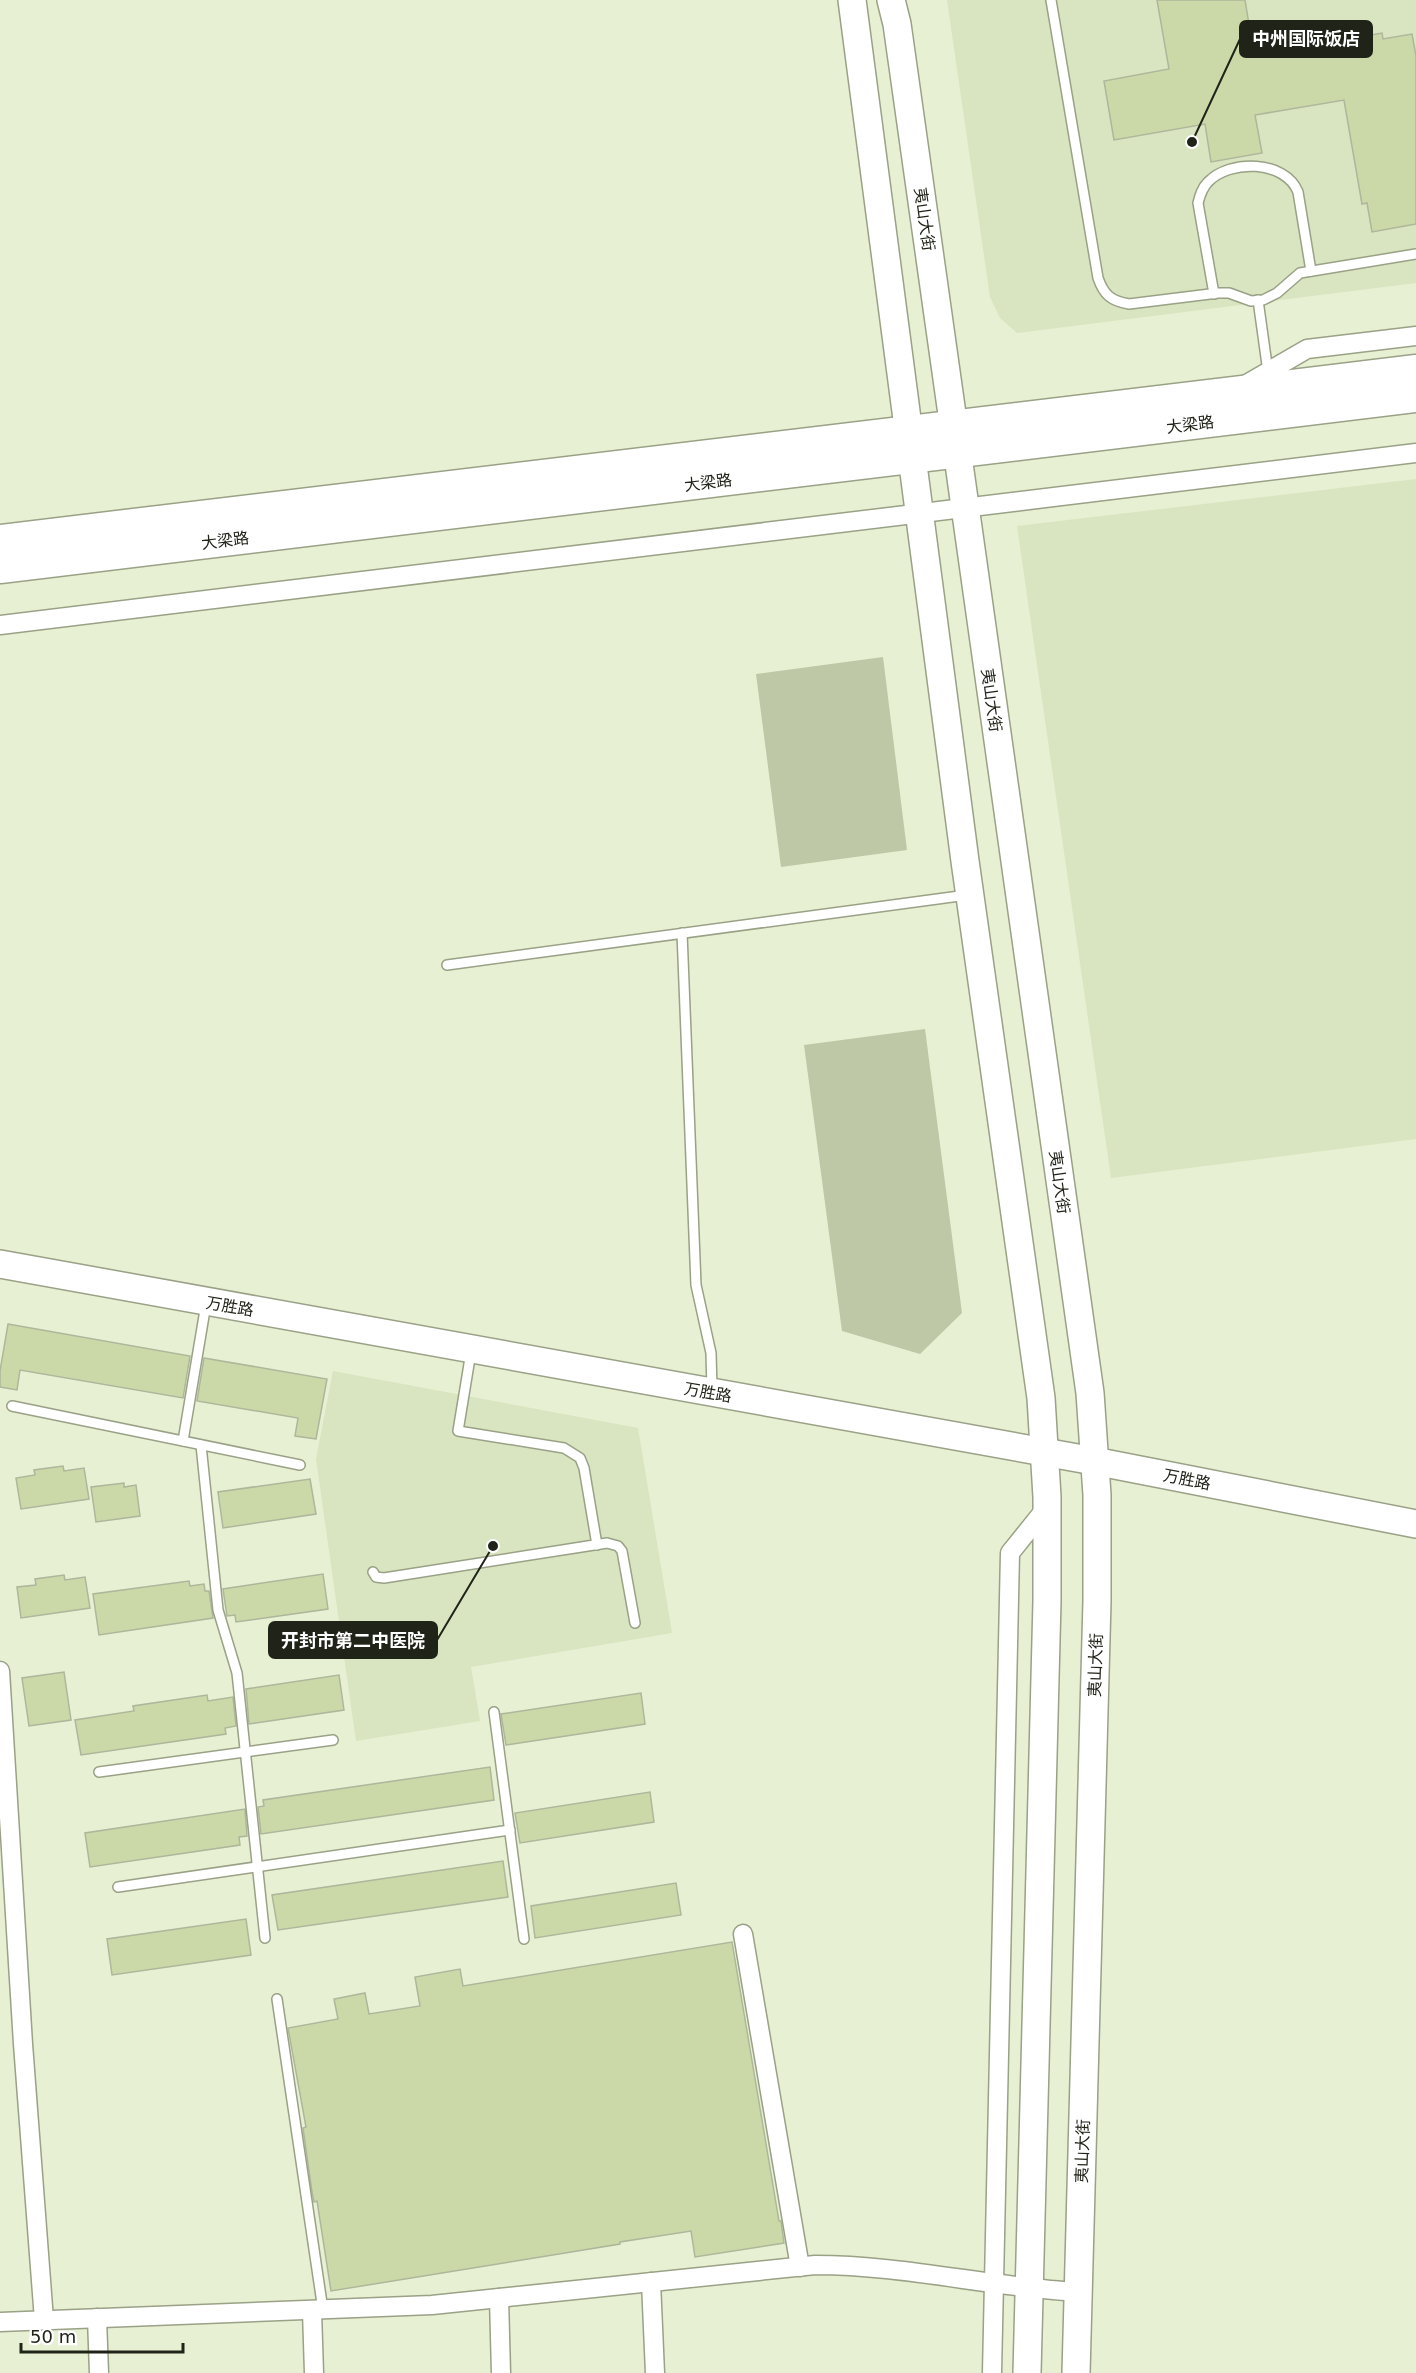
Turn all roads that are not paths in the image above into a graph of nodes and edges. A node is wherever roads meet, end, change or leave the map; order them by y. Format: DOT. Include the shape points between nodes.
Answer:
graph roads {
  1 [pos="852,0"];
  2 [pos="891,0"];
  3 [pos="1051,0"];
  4 [pos="1416,254"];
  5 [pos="1311,271"];
  6 [pos="1214,294"];
  7 [pos="1258,300"];
  8 [pos="1416,336"];
  9 [pos="1416,370"];
  10 [pos="1268,372"];
  11 [pos="1234,392"];
  12 [pos="1416,397"];
  13 [pos="956,438"];
  14 [pos="910,444"];
  15 [pos="1416,453"];
  16 [pos="966,508"];
  17 [pos="919,513"];
  18 [pos="0,540"];
  19 [pos="0,568"];
  20 [pos="0,625"];
  21 [pos="969,895"];
  22 [pos="682,933"];
  23 [pos="447,964"];
  24 [pos="0,1264"];
  25 [pos="206,1302"];
  26 [pos="472,1349"];
  27 [pos="712,1393"];
  28 [pos="12,1406"];
  29 [pos="183,1441"];
  30 [pos="201,1445"];
  31 [pos="1044,1452"];
  32 [pos="1094,1461"];
  33 [pos="300,1465"];
  34 [pos="1047,1507"];
  35 [pos="1416,1524"];
  36 [pos="597,1545"];
  37 [pos="373,1572"];
  38 [pos="634,1623"];
  39 [pos="0,1671"];
  40 [pos="494,1712"];
  41 [pos="333,1740"];
  42 [pos="245,1752"];
  43 [pos="99,1772"];
  44 [pos="4,1808"];
  45 [pos="510,1830"];
  46 [pos="258,1866"];
  47 [pos="118,1887"];
  48 [pos="743,1934"];
  49 [pos="265,1938"];
  50 [pos="524,1939"];
  51 [pos="277,1999"];
  52 [pos="800,2267"];
  53 [pos="651,2282"];
  54 [pos="993,2284"];
  55 [pos="1029,2289"];
  56 [pos="1078,2292"];
  57 [pos="499,2298"];
  58 [pos="318,2310"];
  59 [pos="97,2318"];
  60 [pos="44,2320"];
  61 [pos="0,2322"];
  62 [pos="99,2373"];
  63 [pos="314,2373"];
  64 [pos="501,2373"];
  65 [pos="655,2373"];
  66 [pos="992,2373"];
  67 [pos="1027,2373"];
  68 [pos="1076,2373"];
  1 -- 14 [label="main road"];
  2 -- 13 [label="main road, 夷山大街"];
  3 -- 6 [label="lane" via="1103,292 1115,302 1129,303"];
  4 -- 5 [label="lane"];
  5 -- 6 [label="lane" via="1294,182 1286,174 1259,166 1221,172 1209,181 1198,203"];
  5 -- 7 [label="lane" via="1300,273 1277,293"];
  6 -- 7 [label="lane" via="1229,293"];
  7 -- 10 [label="lane"];
  8 -- 10 [label="street" via="1307,349"];
  9 -- 11 [label="main road, 大梁路"];
  10 -- 11 [label="street"];
  11 -- 13 [label="main road, 大梁路"];
  12 -- 13 [label="main road, 大梁路"];
  13 -- 14 [label="main road, 大梁路"];
  13 -- 16 [label="main road, 夷山大街"];
  14 -- 17 [label="main road"];
  14 -- 18 [label="main road, 大梁路"];
  14 -- 19 [label="main road, 大梁路"];
  15 -- 16 [label="street"];
  16 -- 17 [label="street"];
  16 -- 32 [label="main road, 夷山大街" via="1090,1393"];
  17 -- 20 [label="street"];
  17 -- 21 [label="main road"];
  21 -- 22 [label="lane"];
  21 -- 31 [label="main road" via="1041,1398"];
  22 -- 23 [label="lane"];
  22 -- 27 [label="lane" via="696,1285 711,1353"];
  24 -- 25 [label="main road, 万胜路"];
  25 -- 26 [label="main road, 万胜路"];
  25 -- 29 [label="lane"];
  26 -- 27 [label="main road, 万胜路"];
  26 -- 36 [label="lane" via="458,1431 564,1448 580,1458"];
  27 -- 31 [label="main road, 万胜路"];
  28 -- 29 [label="lane"];
  29 -- 30 [label="lane"];
  30 -- 33 [label="lane"];
  30 -- 42 [label="lane" via="218,1610 237,1673"];
  31 -- 32 [label="main road, 万胜路"];
  31 -- 34 [label="main road"];
  32 -- 35 [label="main road, 万胜路"];
  32 -- 56 [label="main road, 夷山大街" via="1097,1601"];
  34 -- 54 [label="street" via="1010,1553"];
  34 -- 55 [label="main road"];
  36 -- 37 [label="lane" via="384,1578"];
  36 -- 38 [label="lane" via="607,1543 622,1551"];
  39 -- 44 [label="street"];
  40 -- 45 [label="lane"];
  41 -- 42 [label="lane"];
  42 -- 43 [label="lane"];
  42 -- 46 [label="lane"];
  44 -- 60 [label="street"];
  45 -- 46 [label="lane"];
  45 -- 50 [label="lane"];
  46 -- 47 [label="lane"];
  46 -- 49 [label="lane"];
  48 -- 52 [label="street"];
  51 -- 58 [label="lane"];
  52 -- 53 [label="street"];
  52 -- 54 [label="street" via="858,2265"];
  53 -- 57 [label="street"];
  53 -- 65 [label="street"];
  54 -- 55 [label="street"];
  54 -- 66 [label="street"];
  55 -- 56 [label="street"];
  55 -- 67 [label="main road"];
  56 -- 68 [label="main road, 夷山大街"];
  57 -- 58 [label="street"];
  57 -- 64 [label="street"];
  58 -- 59 [label="street"];
  58 -- 63 [label="street"];
  59 -- 60 [label="street"];
  59 -- 62 [label="street"];
  60 -- 61 [label="street"];
}
